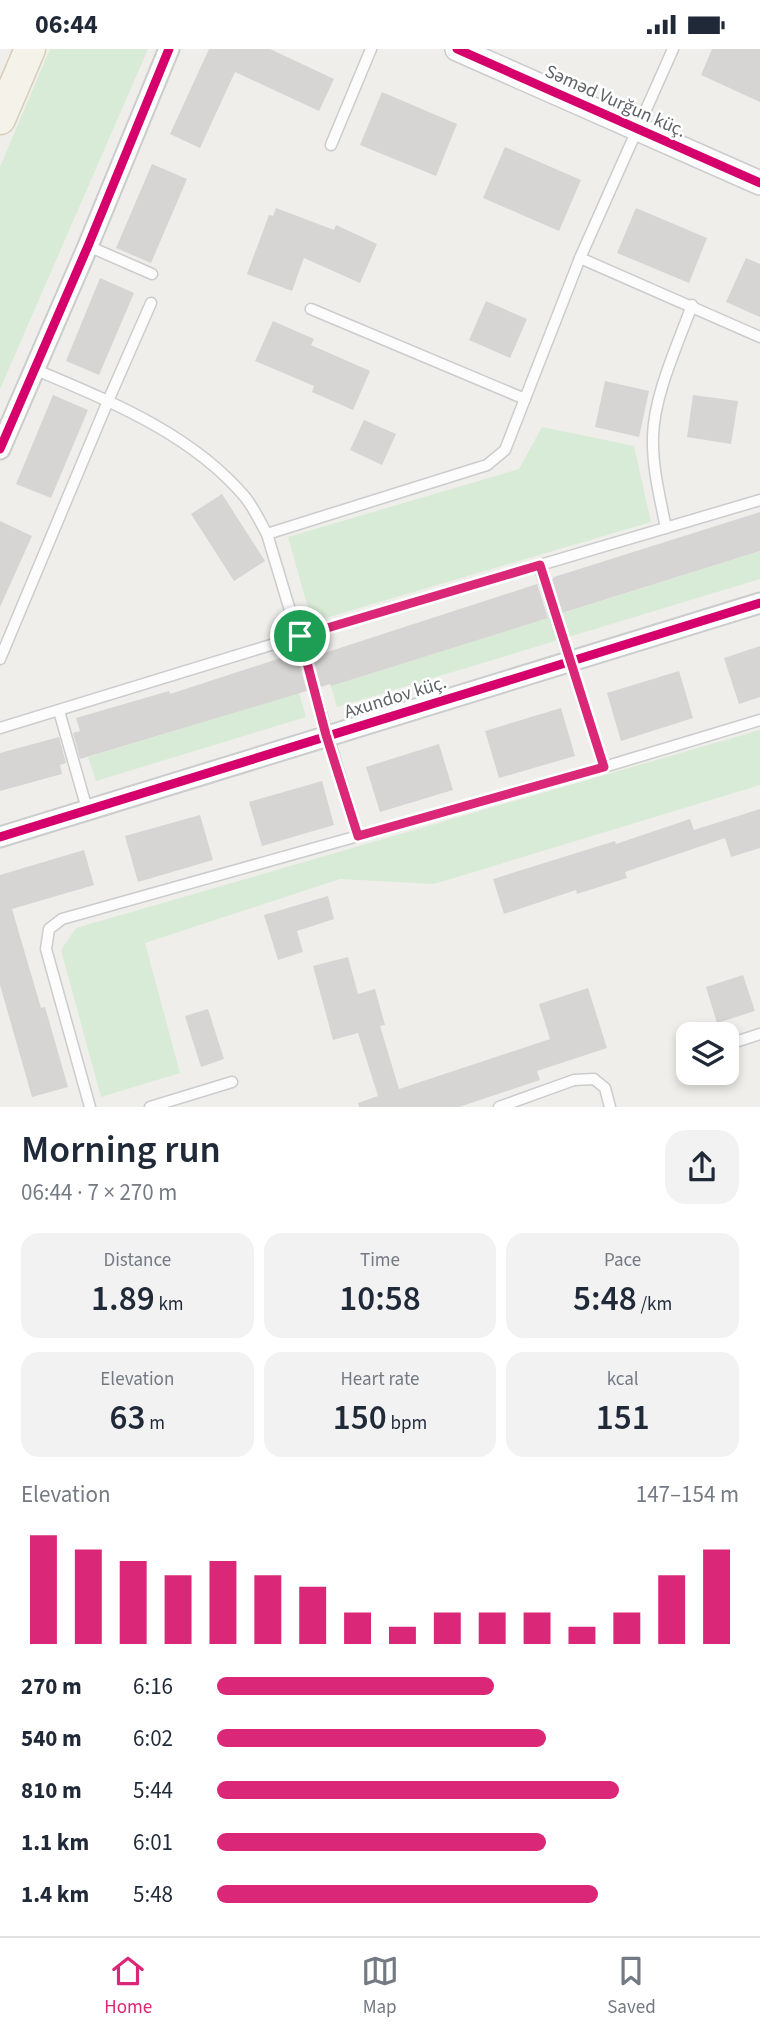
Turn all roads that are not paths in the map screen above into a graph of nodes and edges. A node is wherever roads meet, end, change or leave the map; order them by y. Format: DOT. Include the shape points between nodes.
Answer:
graph roads {
  1 [pos="30,49"];
  2 [pos="169,49"];
  3 [pos="371,49"];
  4 [pos="457,49"];
  5 [pos="673,49"];
  6 [pos="0,119"];
  7 [pos="637,129"];
  8 [pos="331,145"];
  9 [pos="760,183"];
  10 [pos="88,246"];
  11 [pos="580,258"];
  12 [pos="152,274"];
  13 [pos="151,303"];
  14 [pos="692,305"];
  15 [pos="312,309"];
  16 [pos="760,337"];
  17 [pos="34,369"];
  18 [pos="525,399"];
  19 [pos="108,401"];
  20 [pos="0,450"];
  21 [pos="760,500"];
  22 [pos="666,528"];
  23 [pos="267,534"];
  24 [pos="540,565"];
  25 [pos="760,603"];
  26 [pos="300,636"];
  27 [pos="0,659"];
  28 [pos="570,660"];
  29 [pos="60,711"];
  30 [pos="760,720"];
  31 [pos="0,728"];
  32 [pos="326,735"];
  33 [pos="604,767"];
  34 [pos="87,809"];
  35 [pos="358,836"];
  36 [pos="0,837"];
  37 [pos="760,1034"];
  38 [pos="739,1041"];
  39 [pos="232,1082"];
  40 [pos="90,1107"];
  41 [pos="150,1107"];
  42 [pos="499,1107"];
  43 [pos="610,1107"];
  1 -- 6 [label="main road"];
  2 -- 10 [label="street"];
  3 -- 8 [label="lane"];
  4 -- 7 [label="street, Səməd Vurğun küç."];
  5 -- 7 [label="lane"];
  7 -- 9 [label="street, Səməd Vurğun küç."];
  7 -- 11 [label="lane"];
  10 -- 12 [label="lane"];
  10 -- 17 [label="street"];
  11 -- 14 [label="lane"];
  11 -- 18 [label="lane"];
  13 -- 19 [label="lane"];
  14 -- 16 [label="lane"];
  14 -- 22 [label="lane" via="664,382 653,434 654,469"];
  15 -- 18 [label="lane"];
  17 -- 19 [label="lane"];
  17 -- 20 [label="street"];
  18 -- 23 [label="lane" via="505,450 487,465"];
  19 -- 23 [label="lane" via="210,462 246,498"];
  19 -- 27 [label="lane"];
  21 -- 22 [label="lane"];
  22 -- 24 [label="lane"];
  23 -- 26 [label="lane"];
  24 -- 26 [label="lane"];
  24 -- 28 [label="lane"];
  25 -- 28 [label="street, Axundov küç."];
  26 -- 29 [label="lane"];
  26 -- 32 [label="lane"];
  28 -- 32 [label="street, Axundov küç."];
  28 -- 33 [label="lane"];
  29 -- 31 [label="lane"];
  29 -- 34 [label="lane"];
  30 -- 33 [label="lane"];
  32 -- 34 [label="street, Axundov küç."];
  32 -- 35 [label="lane"];
  33 -- 35 [label="lane"];
  34 -- 36 [label="street, Axundov küç."];
  35 -- 40 [label="lane" via="62,919 49,929 46,949"];
  37 -- 38 [label="lane"];
  39 -- 41 [label="lane"];
  42 -- 43 [label="lane" via="574,1080 594,1079 605,1088"];
}
